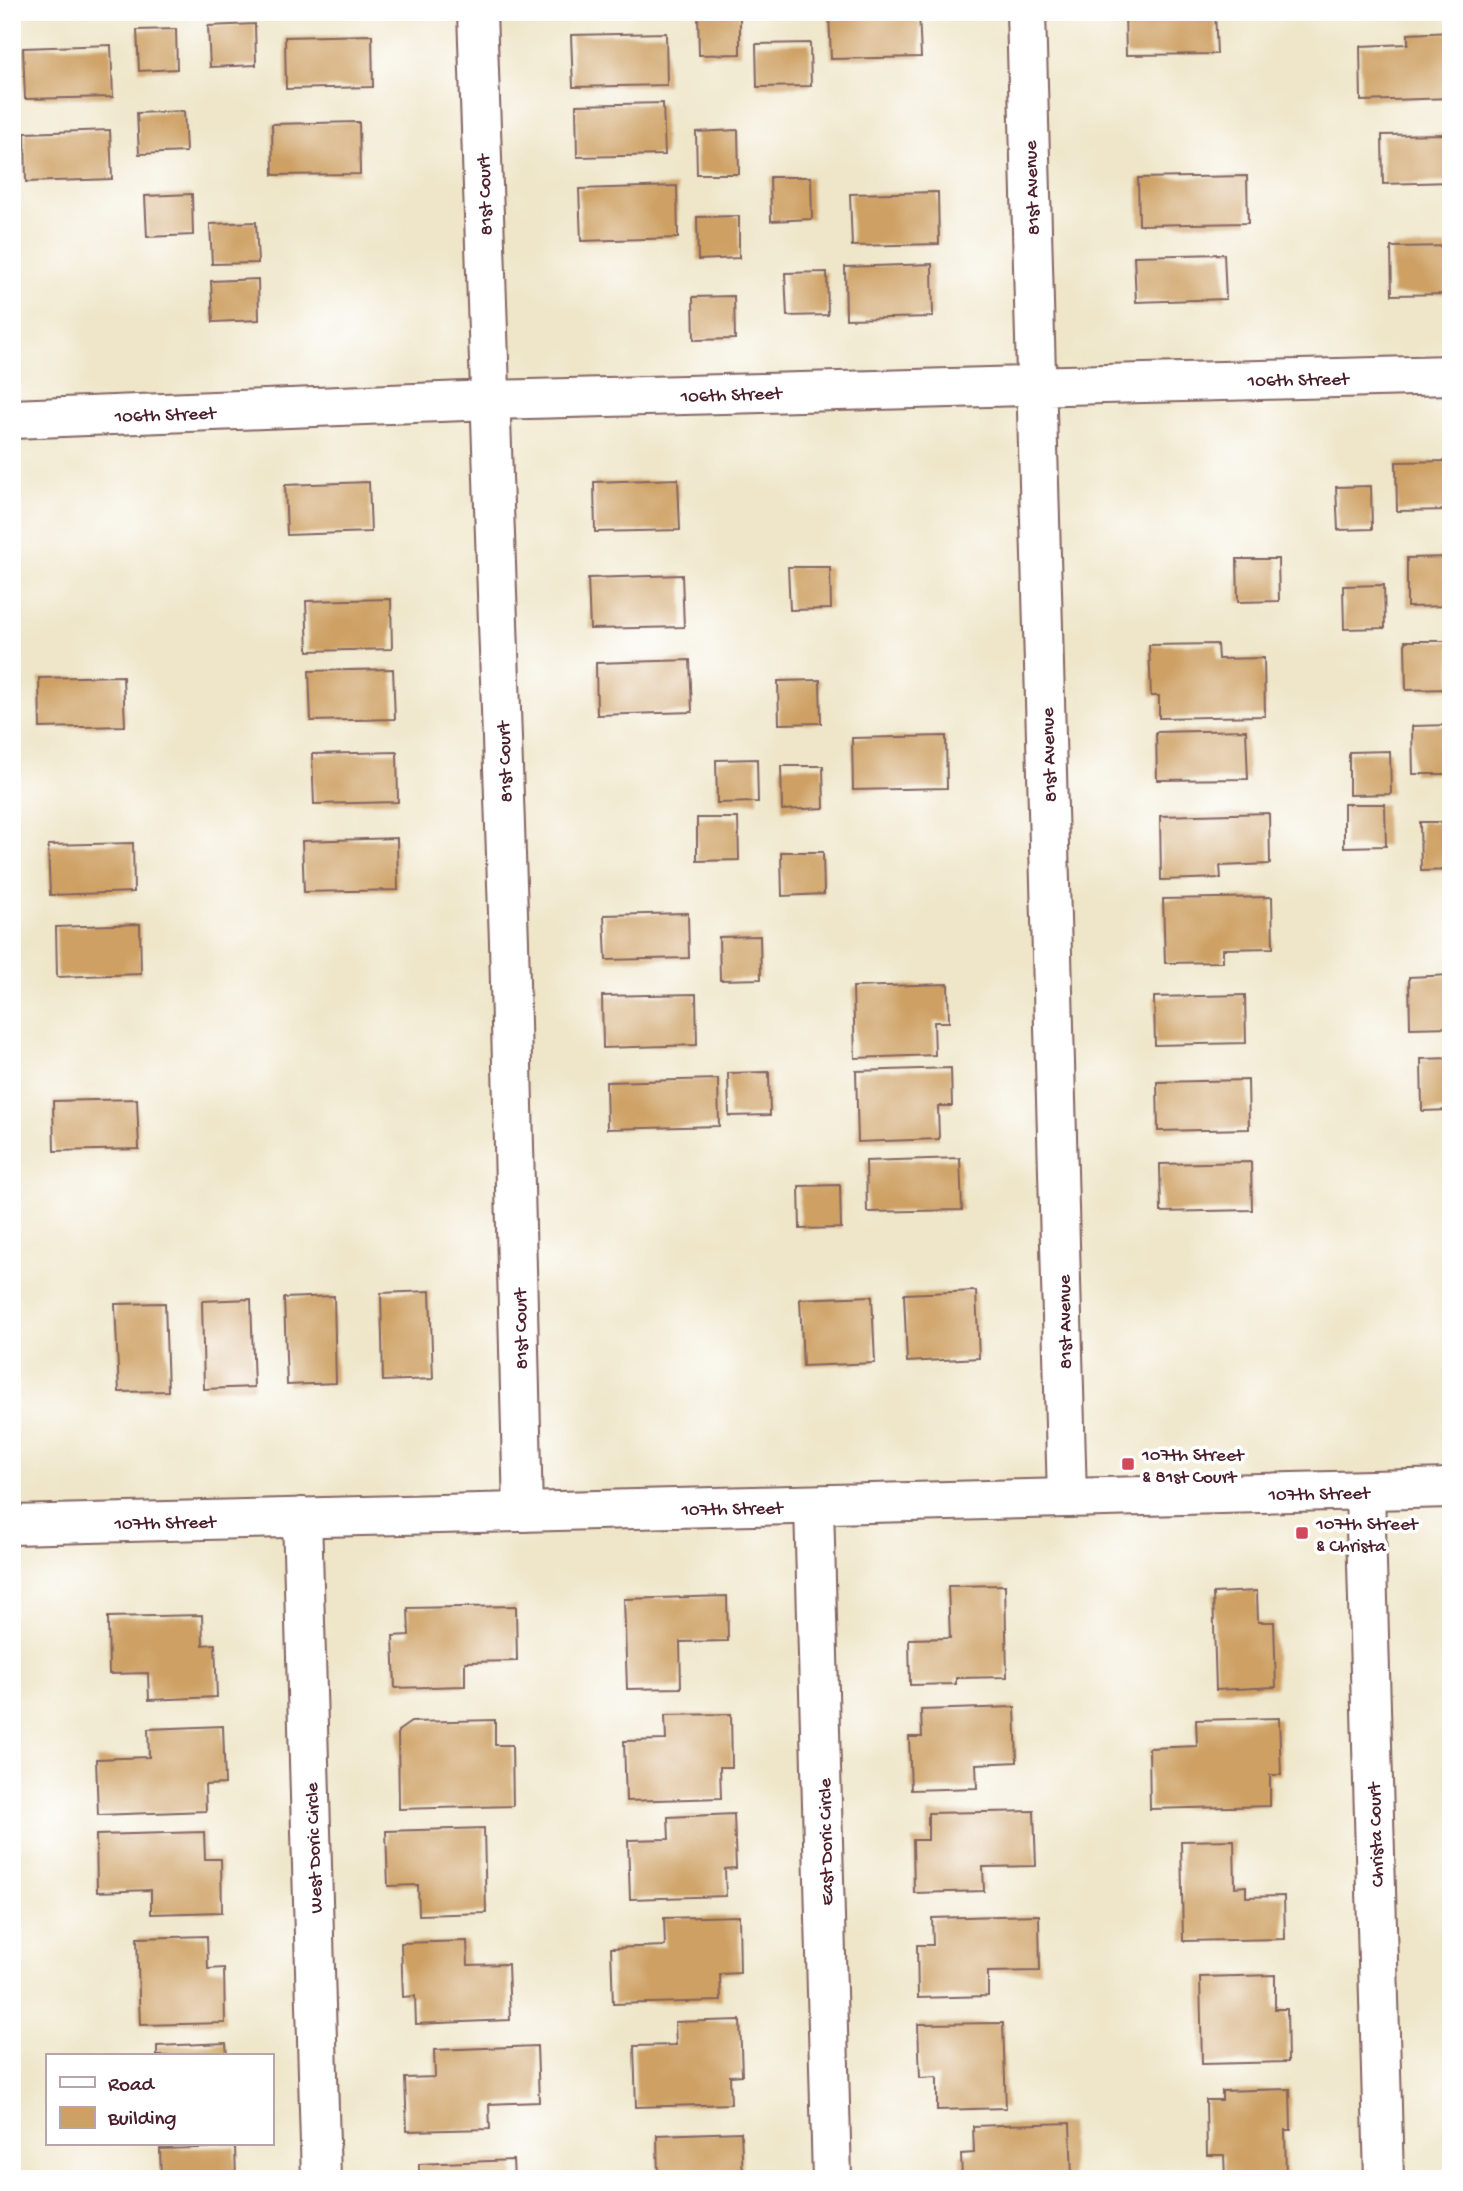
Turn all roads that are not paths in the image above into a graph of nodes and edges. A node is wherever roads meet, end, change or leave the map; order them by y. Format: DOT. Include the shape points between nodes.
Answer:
graph roads {
  1 [pos="477,12"];
  2 [pos="1026,12"];
  3 [pos="1451,375"];
  4 [pos="1036,384"];
  5 [pos="490,400"];
  6 [pos="12,419"];
  7 [pos="1451,1489"];
  8 [pos="1364,1491"];
  9 [pos="1067,1498"];
  10 [pos="814,1505"];
  11 [pos="523,1512"];
  12 [pos="302,1517"];
  13 [pos="12,1525"];
  14 [pos="321,2179"];
  15 [pos="832,2179"];
  16 [pos="1384,2179"];
  1 -- 5 [label="street, 81st Court"];
  2 -- 4 [label="street, 81st Avenue"];
  3 -- 4 [label="street, 106th Street"];
  4 -- 5 [label="street, 106th Street"];
  4 -- 9 [label="street, 81st Avenue"];
  5 -- 6 [label="street, 106th Street"];
  5 -- 11 [label="street, 81st Court"];
  7 -- 8 [label="street, 107th Street"];
  8 -- 9 [label="street, 107th Street"];
  8 -- 16 [label="street, Christa Court"];
  9 -- 10 [label="street, 107th Street"];
  10 -- 11 [label="street, 107th Street"];
  10 -- 15 [label="street, East Doric Circle"];
  11 -- 12 [label="street, 107th Street"];
  12 -- 13 [label="street, 107th Street"];
  12 -- 14 [label="street, West Doric Circle"];
}
